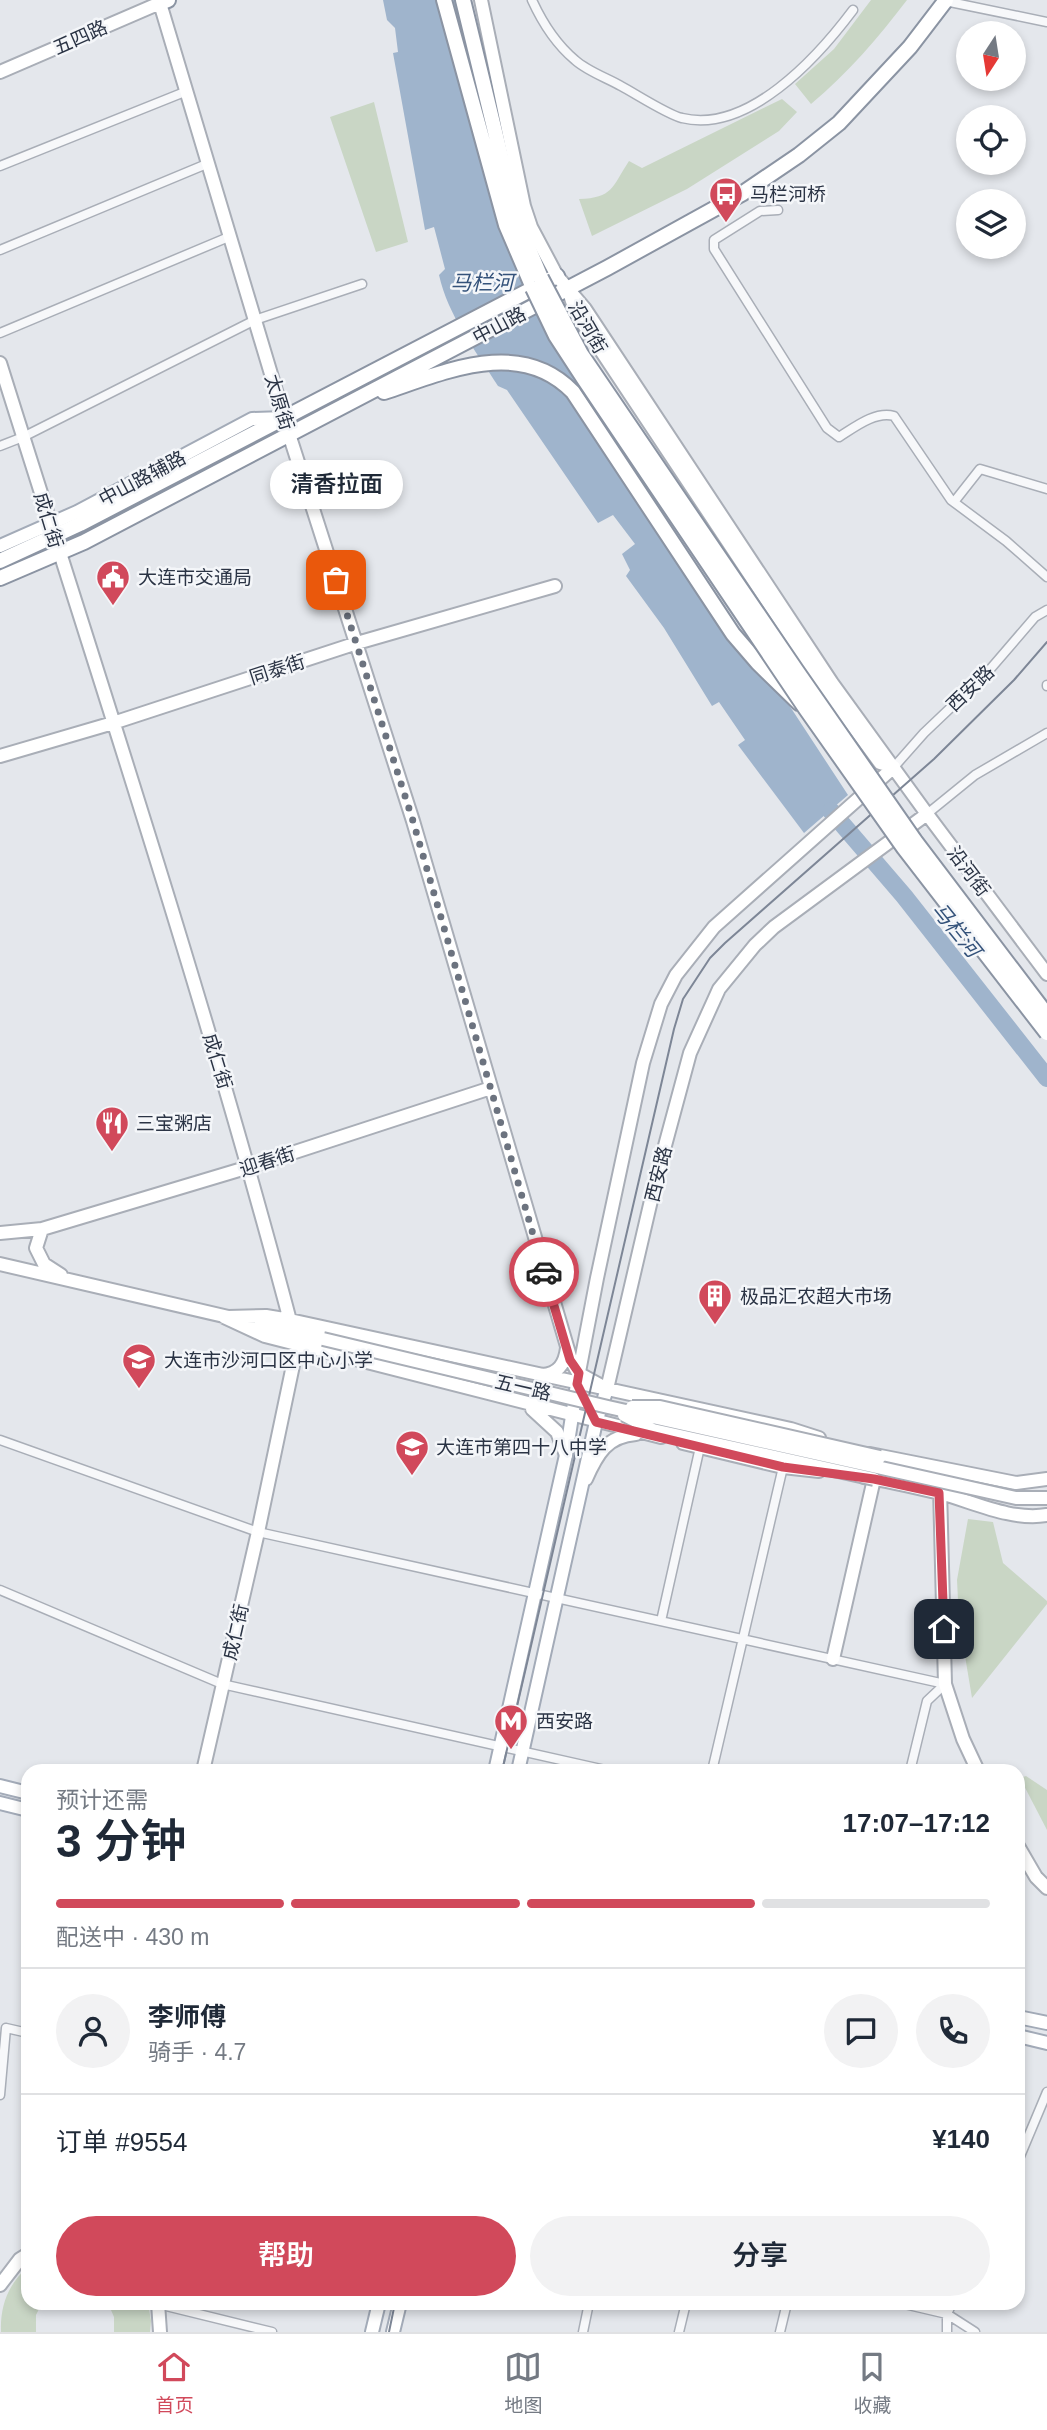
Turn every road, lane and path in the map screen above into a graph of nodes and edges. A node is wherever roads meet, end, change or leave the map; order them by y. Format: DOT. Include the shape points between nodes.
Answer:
graph roads {
  1 [pos="443,0"];
  2 [pos="463,0"];
  3 [pos="473,0"];
  4 [pos="481,0"];
  5 [pos="532,0"];
  6 [pos="162,1"];
  7 [pos="946,1"];
  8 [pos="853,10"];
  9 [pos="1047,22"];
  10 [pos="0,72"];
  11 [pos="187,91"];
  12 [pos="492,123"];
  13 [pos="209,163"];
  14 [pos="0,166"];
  15 [pos="778,210"];
  16 [pos="231,236"];
  17 [pos="0,250"];
  18 [pos="557,276"];
  19 [pos="362,284"];
  20 [pos="568,288"];
  21 [pos="255,320"];
  22 [pos="0,333"];
  23 [pos="0,363"];
  24 [pos="346,405"];
  25 [pos="285,418"];
  26 [pos="289,434"];
  27 [pos="23,438"];
  28 [pos="0,446"];
  29 [pos="1047,488"];
  30 [pos="954,502"];
  31 [pos="52,530"];
  32 [pos="0,546"];
  33 [pos="59,553"];
  34 [pos="0,561"];
  35 [pos="1047,577"];
  36 [pos="0,578"];
  37 [pos="555,586"];
  38 [pos="1047,610"];
  39 [pos="357,643"];
  40 [pos="806,709"];
  41 [pos="113,723"];
  42 [pos="1047,733"];
  43 [pos="0,756"];
  44 [pos="894,767"];
  45 [pos="926,814"];
  46 [pos="1047,974"];
  47 [pos="1047,1015"];
  48 [pos="1047,1033"];
  49 [pos="491,1088"];
  50 [pos="249,1167"];
  51 [pos="42,1229"];
  52 [pos="0,1233"];
  53 [pos="0,1264"];
  54 [pos="71,1280"];
  55 [pos="292,1332"];
  56 [pos="567,1347"];
  57 [pos="614,1359"];
  58 [pos="536,1375"];
  59 [pos="578,1378"];
  60 [pos="607,1389"];
  61 [pos="513,1400"];
  62 [pos="664,1401"];
  63 [pos="608,1407"];
  64 [pos="571,1416"];
  65 [pos="596,1422"];
  66 [pos="647,1434"];
  67 [pos="0,1440"];
  68 [pos="701,1447"];
  69 [pos="566,1455"];
  70 [pos="880,1457"];
  71 [pos="783,1467"];
  72 [pos="941,1470"];
  73 [pos="874,1479"];
  74 [pos="1047,1479"];
  75 [pos="580,1490"];
  76 [pos="939,1493"];
  77 [pos="1047,1499"];
  78 [pos="1047,1515"];
  79 [pos="258,1532"];
  80 [pos="0,1590"];
  81 [pos="536,1593"];
  82 [pos="558,1598"];
  83 [pos="661,1621"];
  84 [pos="744,1639"];
  85 [pos="833,1659"];
  86 [pos="222,1684"];
  87 [pos="945,1684"];
  88 [pos="500,1746"];
  89 [pos="523,1751"];
  90 [pos="204,1764"];
  91 [pos="496,1764"];
  92 [pos="520,1764"];
  93 [pos="580,1764"];
  94 [pos="714,1764"];
  95 [pos="913,1764"];
  96 [pos="975,1764"];
  97 [pos="0,1786"];
  98 [pos="21,1791"];
  99 [pos="0,1803"];
  100 [pos="21,1808"];
  101 [pos="1025,1860"];
  102 [pos="1047,1888"];
  103 [pos="1025,2018"];
  104 [pos="1047,2023"];
  105 [pos="21,2031"];
  106 [pos="1025,2038"];
  107 [pos="1047,2043"];
  108 [pos="1047,2092"];
  109 [pos="0,2095"];
  110 [pos="1025,2144"];
  111 [pos="21,2258"];
  112 [pos="1,2281"];
  113 [pos="158,2310"];
  114 [pos="186,2310"];
  115 [pos="377,2310"];
  116 [pos="398,2310"];
  117 [pos="588,2310"];
  118 [pos="685,2310"];
  119 [pos="785,2310"];
  120 [pos="930,2310"];
  121 [pos="949,2310"];
  122 [pos="947,2314"];
  123 [pos="160,2332"];
  124 [pos="272,2332"];
  125 [pos="372,2332"];
  126 [pos="393,2332"];
  127 [pos="583,2332"];
  128 [pos="680,2332"];
  129 [pos="780,2332"];
  130 [pos="947,2332"];
  131 [pos="975,2332"];
  1 -- 40 [label="highway, bridge" via="506,225 556,336"];
  2 -- 12 [label="highway"];
  3 -- 12 [label="highway"];
  4 -- 18 [label="street, 沿河街" via="524,206"];
  5 -- 8 [label="street" via="541,21 576,61 681,118 720,120 749,108 792,78 830,41"];
  6 -- 10 [label="street, 五四路"];
  6 -- 11 [label="street, 太原街"];
  7 -- 9 [label="street"];
  7 -- 20 [label="highway, 中山路" via="887,74 825,136 743,193"];
  11 -- 13 [label="street, 太原街"];
  11 -- 14 [label="street"];
  12 -- 47 [label="highway, bridge" via="516,218 581,354 915,841"];
  13 -- 16 [label="street, 太原街"];
  13 -- 17 [label="street"];
  15 -- 30 [label="street" via="760,211 714,240 714,249 827,428 839,437 877,416 894,416"];
  16 -- 21 [label="street, 太原街"];
  16 -- 22 [label="street"];
  18 -- 20 [label="street, 沿河街"];
  18 -- 25 [label="highway, 中山路"];
  19 -- 21 [label="street"];
  20 -- 24 [label="highway, 中山路"];
  20 -- 44 [label="street, 沿河街" via="832,683"];
  21 -- 25 [label="street, 太原街"];
  21 -- 27 [label="street"];
  23 -- 27 [label="street, 成仁街"];
  24 -- 26 [label="highway, 中山路"];
  24 -- 40 [label="highway, bridge" via="485,363 525,364 561,379 733,634"];
  25 -- 26 [label="street, 太原街"];
  25 -- 31 [label="highway, 中山路"];
  26 -- 33 [label="highway, 中山路"];
  26 -- 39 [label="street, 太原街"];
  27 -- 28 [label="street"];
  27 -- 31 [label="street, 成仁街"];
  29 -- 30 [label="street" via="980,469"];
  30 -- 35 [label="street"];
  31 -- 32 [label="street"];
  31 -- 33 [label="street, 成仁街"];
  31 -- 34 [label="highway, 中山路"];
  33 -- 36 [label="highway, 中山路"];
  33 -- 41 [label="street, 成仁街"];
  37 -- 39 [label="street, 同泰街"];
  38 -- 44 [label="street, 西安路" via="1035,617"];
  39 -- 41 [label="street, 同泰街"];
  39 -- 49 [label="street, 太原街"];
  40 -- 48 [label="highway, bridge" via="904,848"];
  41 -- 43 [label="street, 同泰街"];
  41 -- 50 [label="street, 成仁街"];
  42 -- 45 [label="street" via="975,775"];
  44 -- 45 [label="street, 沿河街"];
  44 -- 59 [label="street, 西安路" via="714,927 676,975 661,1004 643,1063"];
  45 -- 46 [label="street, 沿河街"];
  45 -- 57 [label="street, 西安路" via="774,927 719,989 687,1064"];
  49 -- 50 [label="street, 迎春街"];
  49 -- 56 [label="street, 太原街"];
  50 -- 51 [label="street, 迎春街"];
  50 -- 55 [label="street, 成仁街"];
  51 -- 52 [label="street, 迎春街"];
  51 -- 54 [label="street" via="36,1248 44,1264"];
  53 -- 54 [label="street, 五一路"];
  54 -- 55 [label="street, 五一路"];
  55 -- 58 [label="street"];
  55 -- 61 [label="street"];
  55 -- 63 [label="street, 五一路, bridge"];
  55 -- 79 [label="street, 成仁街" via="296,1351"];
  56 -- 58 [label="street" via="559,1368"];
  56 -- 59 [label="street, 太原街"];
  57 -- 60 [label="street, 西安路"];
  57 -- 62 [label="street" via="620,1380"];
  58 -- 59 [label="street"];
  59 -- 60 [label="street"];
  59 -- 64 [label="street, 西安路"];
  59 -- 65 [label="street, 太原街"];
  60 -- 62 [label="street"];
  60 -- 65 [label="street, 西安路"];
  61 -- 64 [label="street"];
  61 -- 69 [label="street" via="551,1424"];
  62 -- 70 [label="street" via="791,1429"];
  63 -- 70 [label="street, bridge" via="660,1407"];
  63 -- 73 [label="street, bridge" via="653,1430"];
  63 -- 77 [label="street, 五一路, bridge" via="1016,1498"];
  64 -- 65 [label="street"];
  64 -- 69 [label="street, 西安路"];
  65 -- 66 [label="street"];
  65 -- 75 [label="street, 西安路"];
  66 -- 68 [label="street"];
  66 -- 75 [label="street" via="625,1435 605,1445"];
  67 -- 79 [label="street"];
  68 -- 71 [label="street"];
  68 -- 83 [label="street"];
  69 -- 81 [label="street"];
  70 -- 72 [label="street"];
  71 -- 73 [label="street"];
  71 -- 84 [label="street"];
  72 -- 74 [label="street" via="1016,1483"];
  72 -- 76 [label="street"];
  73 -- 76 [label="street"];
  73 -- 85 [label="street"];
  75 -- 82 [label="street, 西安路"];
  76 -- 78 [label="street" via="1003,1512"];
  76 -- 87 [label="street"];
  79 -- 81 [label="street"];
  79 -- 86 [label="street, 成仁街"];
  80 -- 86 [label="street"];
  81 -- 82 [label="street"];
  81 -- 88 [label="street"];
  82 -- 83 [label="street"];
  82 -- 89 [label="street, 西安路"];
  83 -- 84 [label="street"];
  84 -- 85 [label="street"];
  84 -- 94 [label="street"];
  85 -- 87 [label="street"];
  86 -- 88 [label="street"];
  86 -- 90 [label="street, 成仁街"];
  87 -- 95 [label="street" via="927,1701"];
  87 -- 96 [label="street"];
  88 -- 89 [label="street"];
  88 -- 91 [label="street"];
  89 -- 92 [label="street, 西安路"];
  89 -- 93 [label="street"];
  97 -- 98 [label="street"];
  99 -- 100 [label="street"];
  101 -- 102 [label="street"];
  103 -- 104 [label="street"];
  105 -- 109 [label="street" via="6,2028"];
  106 -- 107 [label="street"];
  108 -- 110 [label="street"];
  111 -- 112 [label="street"];
  113 -- 123 [label="street"];
  114 -- 124 [label="street"];
  115 -- 125 [label="street"];
  116 -- 126 [label="street"];
  117 -- 127 [label="street"];
  118 -- 128 [label="street"];
  119 -- 129 [label="street"];
  120 -- 122 [label="street"];
  121 -- 122 [label="street"];
  122 -- 130 [label="street"];
  122 -- 131 [label="street"];
}
